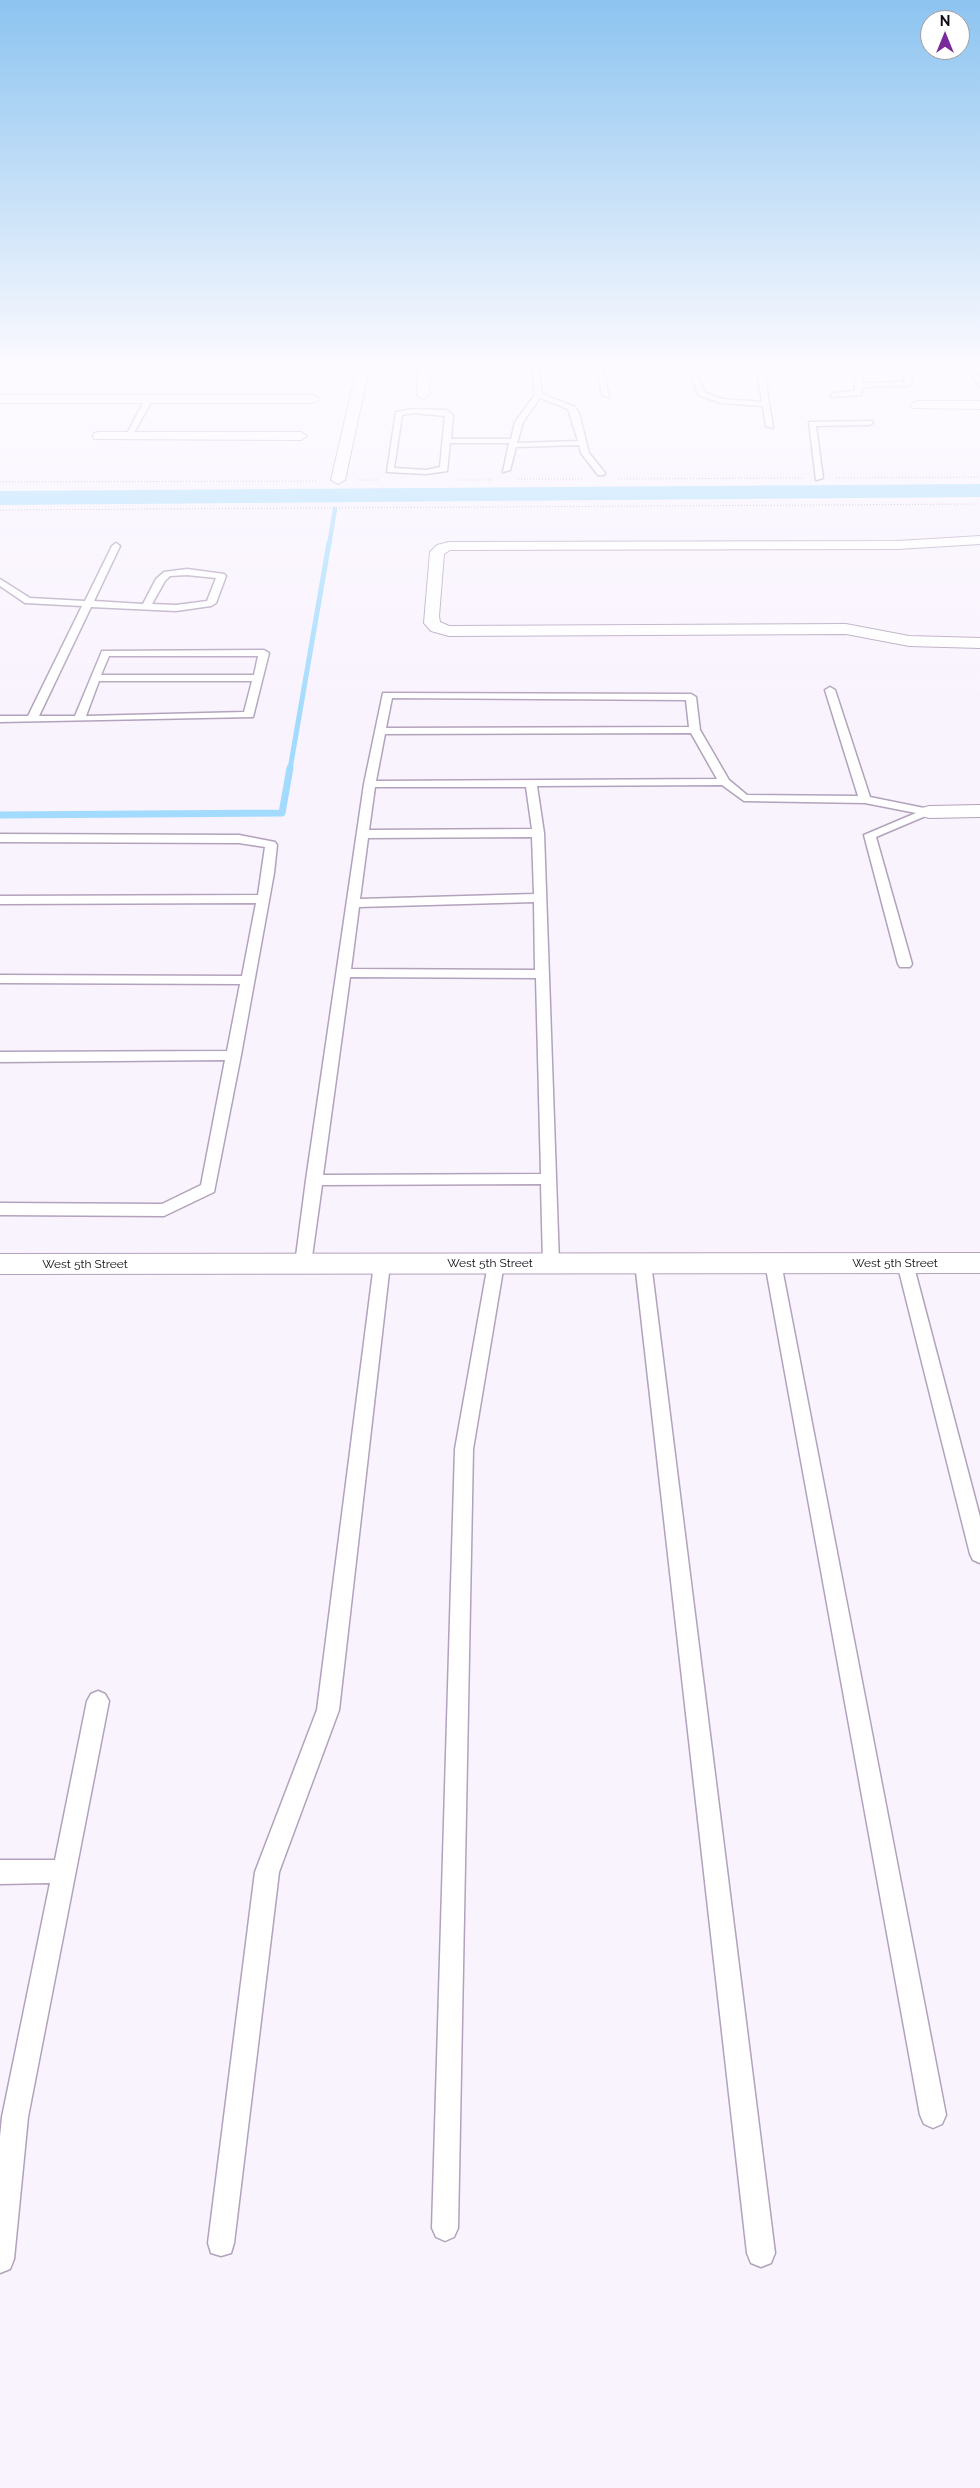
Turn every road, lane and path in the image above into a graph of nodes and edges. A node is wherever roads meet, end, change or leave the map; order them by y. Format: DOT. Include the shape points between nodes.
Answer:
graph roads {
  1 [pos="980,504"];
  2 [pos="0,510"];
  3 [pos="980,540"];
  4 [pos="116,546"];
  5 [pos="0,582"];
  6 [pos="88,604"];
  7 [pos="146,606"];
  8 [pos="980,643"];
  9 [pos="95,678"];
  10 [pos="258,678"];
  11 [pos="830,690"];
  12 [pos="0,719"];
  13 [pos="32,719"];
  14 [pos="79,719"];
  15 [pos="695,730"];
  16 [pos="380,731"];
  17 [pos="531,782"];
  18 [pos="725,782"];
  19 [pos="370,784"];
  20 [pos="865,800"];
  21 [pos="980,811"];
  22 [pos="929,812"];
  23 [pos="538,833"];
  24 [pos="363,834"];
  25 [pos="0,838"];
  26 [pos="540,898"];
  27 [pos="263,899"];
  28 [pos="0,900"];
  29 [pos="354,903"];
  30 [pos="905,964"];
  31 [pos="344,973"];
  32 [pos="542,974"];
  33 [pos="0,979"];
  34 [pos="248,980"];
  35 [pos="234,1055"];
  36 [pos="0,1057"];
  37 [pos="548,1178"];
  38 [pos="314,1180"];
  39 [pos="0,1209"];
  40 [pos="551,1263"];
  41 [pos="643,1263"];
  42 [pos="773,1263"];
  43 [pos="905,1263"];
  44 [pos="980,1263"];
  45 [pos="0,1264"];
  46 [pos="303,1264"];
  47 [pos="382,1264"];
  48 [pos="496,1264"];
  49 [pos="980,1554"];
  50 [pos="98,1701"];
  51 [pos="64,1871"];
  52 [pos="0,1872"];
  53 [pos="933,2115"];
  54 [pos="7,2117"];
  55 [pos="445,2228"];
  56 [pos="221,2243"];
  57 [pos="761,2253"];
  58 [pos="0,2259"];
  1 -- 2 [label="path"];
  3 -- 8 [label="street" via="898,545 449,546 437,552 431,616 437,628 449,631 846,629 909,641"];
  4 -- 6 [label="lane"];
  5 -- 6 [label="lane" via="28,601"];
  6 -- 7 [label="lane"];
  6 -- 13 [label="lane"];
  7 -- 7 [label="lane" via="161,579 168,574 187,572 221,576 211,603 176,608"];
  9 -- 10 [label="lane"];
  9 -- 10 [label="lane" via="105,653 264,653"];
  9 -- 14 [label="lane"];
  10 -- 14 [label="lane" via="250,715"];
  11 -- 20 [label="lane"];
  12 -- 13 [label="lane"];
  13 -- 14 [label="lane"];
  15 -- 16 [label="lane"];
  15 -- 16 [label="lane" via="691,697 387,695"];
  15 -- 18 [label="lane"];
  16 -- 19 [label="lane"];
  17 -- 18 [label="lane"];
  17 -- 19 [label="lane"];
  17 -- 23 [label="lane"];
  18 -- 20 [label="lane" via="744,798"];
  19 -- 24 [label="lane"];
  20 -- 22 [label="lane"];
  21 -- 22 [label="street"];
  22 -- 30 [label="lane" via="870,835"];
  23 -- 24 [label="lane"];
  23 -- 26 [label="lane"];
  24 -- 29 [label="lane"];
  25 -- 27 [label="lane" via="239,839 271,845"];
  26 -- 29 [label="lane"];
  26 -- 32 [label="lane"];
  27 -- 28 [label="lane"];
  27 -- 34 [label="lane"];
  29 -- 31 [label="lane"];
  31 -- 32 [label="lane"];
  31 -- 38 [label="lane"];
  32 -- 37 [label="lane"];
  33 -- 34 [label="lane"];
  34 -- 35 [label="lane"];
  35 -- 36 [label="lane"];
  35 -- 39 [label="lane" via="208,1188 164,1210"];
  37 -- 38 [label="lane"];
  37 -- 40 [label="lane"];
  38 -- 46 [label="lane"];
  40 -- 41 [label="street, West 5th Street"];
  40 -- 48 [label="street, West 5th Street"];
  41 -- 42 [label="street, West 5th Street"];
  41 -- 57 [label="lane"];
  42 -- 43 [label="street, West 5th Street"];
  42 -- 53 [label="lane"];
  43 -- 44 [label="street, West 5th Street"];
  43 -- 49 [label="lane"];
  45 -- 46 [label="street, West 5th Street"];
  46 -- 47 [label="street, West 5th Street"];
  47 -- 48 [label="street, West 5th Street"];
  47 -- 56 [label="lane" via="328,1710 267,1872"];
  48 -- 55 [label="lane" via="464,1449"];
  50 -- 51 [label="lane"];
  51 -- 52 [label="lane"];
  51 -- 54 [label="lane"];
  54 -- 58 [label="lane"];
}
